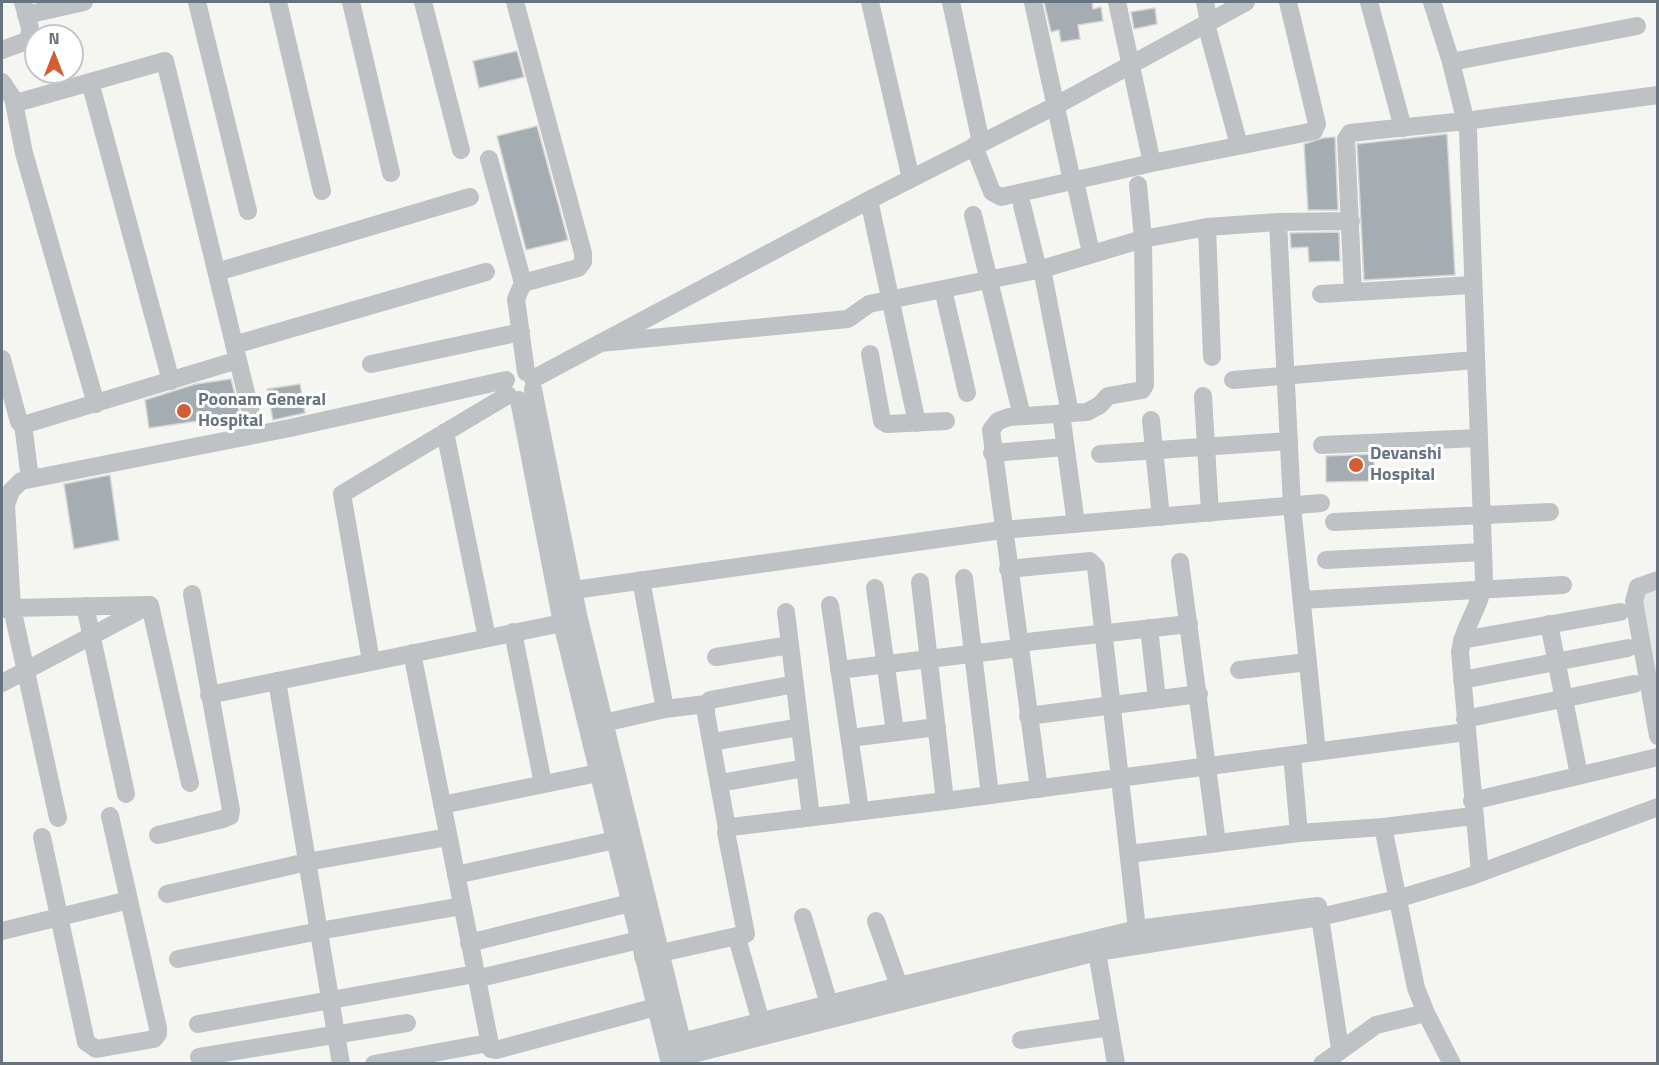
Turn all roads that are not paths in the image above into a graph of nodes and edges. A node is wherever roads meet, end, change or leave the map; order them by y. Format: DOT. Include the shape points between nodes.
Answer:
graph roads {
  1 [pos="84,2"];
  2 [pos="197,2"];
  3 [pos="278,2"];
  4 [pos="351,2"];
  5 [pos="423,2"];
  6 [pos="515,2"];
  7 [pos="870,2"];
  8 [pos="951,2"];
  9 [pos="1033,2"];
  10 [pos="1117,2"];
  11 [pos="1205,2"];
  12 [pos="1246,2"];
  13 [pos="1288,2"];
  14 [pos="1369,2"];
  15 [pos="1432,2"];
  16 [pos="24,8"];
  17 [pos="1208,23"];
  18 [pos="1637,26"];
  19 [pos="2,50"];
  20 [pos="1451,62"];
  21 [pos="1130,64"];
  22 [pos="2,82"];
  23 [pos="90,82"];
  24 [pos="1658,95"];
  25 [pos="13,98"];
  26 [pos="1055,105"];
  27 [pos="1465,121"];
  28 [pos="1403,128"];
  29 [pos="978,145"];
  30 [pos="1239,146"];
  31 [pos="461,150"];
  32 [pos="489,159"];
  33 [pos="1152,163"];
  34 [pos="391,173"];
  35 [pos="910,179"];
  36 [pos="1073,181"];
  37 [pos="1138,185"];
  38 [pos="322,191"];
  39 [pos="470,197"];
  40 [pos="869,200"];
  41 [pos="1022,205"];
  42 [pos="248,211"];
  43 [pos="973,215"];
  44 [pos="1351,221"];
  45 [pos="1278,222"];
  46 [pos="1207,227"];
  47 [pos="1143,239"];
  48 [pos="1091,253"];
  49 [pos="1040,270"];
  50 [pos="217,272"];
  51 [pos="486,272"];
  52 [pos="990,280"];
  53 [pos="523,283"];
  54 [pos="1471,285"];
  55 [pos="943,289"];
  56 [pos="1353,292"];
  57 [pos="1321,294"];
  58 [pos="891,299"];
  59 [pos="520,332"];
  60 [pos="600,343"];
  61 [pos="236,352"];
  62 [pos="870,354"];
  63 [pos="1212,357"];
  64 [pos="2,359"];
  65 [pos="1475,360"];
  66 [pos="371,364"];
  67 [pos="1286,376"];
  68 [pos="1233,380"];
  69 [pos="171,381"];
  70 [pos="521,386"];
  71 [pos="968,393"];
  72 [pos="1203,396"];
  73 [pos="96,404"];
  74 [pos="1065,413"];
  75 [pos="1022,416"];
  76 [pos="946,420"];
  77 [pos="1151,420"];
  78 [pos="917,423"];
  79 [pos="23,424"];
  80 [pos="445,432"];
  81 [pos="256,434"];
  82 [pos="1478,438"];
  83 [pos="1289,441"];
  84 [pos="1322,445"];
  85 [pos="1065,447"];
  86 [pos="1207,447"];
  87 [pos="1154,450"];
  88 [pos="992,453"];
  89 [pos="1101,453"];
  90 [pos="30,479"];
  91 [pos="1321,503"];
  92 [pos="1292,506"];
  93 [pos="1550,512"];
  94 [pos="1210,513"];
  95 [pos="1482,514"];
  96 [pos="1161,517"];
  97 [pos="1334,522"];
  98 [pos="1076,524"];
  99 [pos="1002,530"];
  100 [pos="1483,552"];
  101 [pos="1326,560"];
  102 [pos="1180,562"];
  103 [pos="1008,569"];
  104 [pos="964,578"];
  105 [pos="641,580"];
  106 [pos="1658,580"];
  107 [pos="920,582"];
  108 [pos="1563,585"];
  109 [pos="875,588"];
  110 [pos="574,590"];
  111 [pos="1483,590"];
  112 [pos="192,594"];
  113 [pos="1302,600"];
  114 [pos="150,604"];
  115 [pos="830,604"];
  116 [pos="85,606"];
  117 [pos="7,609"];
  118 [pos="786,612"];
  119 [pos="1620,612"];
  120 [pos="570,621"];
  121 [pos="1189,624"];
  122 [pos="1549,624"];
  123 [pos="1149,628"];
  124 [pos="513,632"];
  125 [pos="1104,633"];
  126 [pos="90,636"];
  127 [pos="487,638"];
  128 [pos="1462,640"];
  129 [pos="790,645"];
  130 [pos="1018,645"];
  131 [pos="1628,648"];
  132 [pos="412,653"];
  133 [pos="973,654"];
  134 [pos="716,657"];
  135 [pos="928,659"];
  136 [pos="372,661"];
  137 [pos="1308,662"];
  138 [pos="1556,663"];
  139 [pos="886,664"];
  140 [pos="26,670"];
  141 [pos="839,670"];
  142 [pos="1239,670"];
  143 [pos="1462,680"];
  144 [pos="277,681"];
  145 [pos="2,683"];
  146 [pos="795,684"];
  147 [pos="1634,684"];
  148 [pos="1198,694"];
  149 [pos="209,695"];
  150 [pos="1157,699"];
  151 [pos="1563,699"];
  152 [pos="706,704"];
  153 [pos="1112,705"];
  154 [pos="665,709"];
  155 [pos="1028,716"];
  156 [pos="596,725"];
  157 [pos="1466,726"];
  158 [pos="800,727"];
  159 [pos="937,727"];
  160 [pos="895,732"];
  161 [pos="1658,736"];
  162 [pos="850,738"];
  163 [pos="712,742"];
  164 [pos="1317,752"];
  165 [pos="1292,755"];
  166 [pos="1658,757"];
  167 [pos="1208,766"];
  168 [pos="805,768"];
  169 [pos="598,773"];
  170 [pos="1579,775"];
  171 [pos="1119,778"];
  172 [pos="190,783"];
  173 [pos="720,783"];
  174 [pos="543,784"];
  175 [pos="1039,789"];
  176 [pos="126,794"];
  177 [pos="990,795"];
  178 [pos="945,801"];
  179 [pos="442,805"];
  180 [pos="1658,807"];
  181 [pos="1473,808"];
  182 [pos="860,810"];
  183 [pos="110,816"];
  184 [pos="810,817"];
  185 [pos="58,818"];
  186 [pos="1383,827"];
  187 [pos="727,828"];
  188 [pos="1299,832"];
  189 [pos="158,835"];
  190 [pos="42,837"];
  191 [pos="448,837"];
  192 [pos="615,840"];
  193 [pos="1217,843"];
  194 [pos="1128,854"];
  195 [pos="307,862"];
  196 [pos="1480,873"];
  197 [pos="456,875"];
  198 [pos="167,894"];
  199 [pos="1397,899"];
  200 [pos="129,900"];
  201 [pos="630,903"];
  202 [pos="1373,904"];
  203 [pos="462,906"];
  204 [pos="59,917"];
  205 [pos="803,917"];
  206 [pos="1320,917"];
  207 [pos="876,921"];
  208 [pos="1137,929"];
  209 [pos="2,931"];
  210 [pos="319,931"];
  211 [pos="737,938"];
  212 [pos="469,943"];
  213 [pos="647,950"];
  214 [pos="1097,952"];
  215 [pos="178,960"];
  216 [pos="475,976"];
  217 [pos="899,986"];
  218 [pos="330,999"];
  219 [pos="829,1004"];
  220 [pos="656,1007"];
  221 [pos="1426,1013"];
  222 [pos="761,1022"];
  223 [pos="407,1023"];
  224 [pos="198,1024"];
  225 [pos="1110,1027"];
  226 [pos="336,1035"];
  227 [pos="1021,1040"];
  228 [pos="488,1043"];
  229 [pos="1340,1049"];
  230 [pos="677,1055"];
  231 [pos="112,1056"];
  232 [pos="459,1056"];
  233 [pos="199,1057"];
  234 [pos="406,1061"];
  235 [pos="341,1064"];
  236 [pos="374,1064"];
  237 [pos="1116,1064"];
  238 [pos="1322,1064"];
  239 [pos="1452,1064"];
  1 -- 16 [label="street"];
  2 -- 42 [label="street"];
  3 -- 38 [label="street"];
  4 -- 34 [label="street"];
  5 -- 31 [label="street"];
  6 -- 53 [label="street" via="583,253 583,262 572,271"];
  7 -- 35 [label="street"];
  8 -- 29 [label="street"];
  9 -- 26 [label="street"];
  10 -- 21 [label="street"];
  11 -- 17 [label="street"];
  12 -- 17 [label="street"];
  13 -- 30 [label="street" via="1317,127"];
  14 -- 28 [label="street"];
  15 -- 20 [label="street"];
  16 -- 19 [label="street" via="29,40"];
  17 -- 21 [label="street"];
  17 -- 30 [label="street"];
  18 -- 20 [label="street"];
  20 -- 27 [label="street"];
  21 -- 26 [label="street"];
  21 -- 33 [label="street"];
  22 -- 25 [label="street"];
  23 -- 25 [label="street" via="16,103"];
  23 -- 50 [label="street" via="165,61"];
  23 -- 69 [label="street"];
  24 -- 27 [label="street"];
  25 -- 73 [label="street" via="24,153"];
  26 -- 29 [label="street"];
  26 -- 36 [label="street"];
  27 -- 28 [label="street"];
  27 -- 54 [label="street"];
  28 -- 44 [label="street" via="1347,135"];
  29 -- 35 [label="street"];
  29 -- 36 [label="street" via="995,196"];
  30 -- 33 [label="street"];
  32 -- 53 [label="street"];
  33 -- 36 [label="street"];
  35 -- 40 [label="street"];
  36 -- 48 [label="street"];
  37 -- 47 [label="street"];
  39 -- 50 [label="street"];
  40 -- 58 [label="street"];
  40 -- 60 [label="street"];
  41 -- 49 [label="street"];
  43 -- 52 [label="street"];
  44 -- 45 [label="street"];
  44 -- 56 [label="street"];
  45 -- 46 [label="street"];
  45 -- 67 [label="street"];
  46 -- 47 [label="street"];
  46 -- 63 [label="street"];
  47 -- 48 [label="street"];
  47 -- 74 [label="street" via="1144,385 1137,391 1108,396 1094,410"];
  48 -- 49 [label="street"];
  49 -- 52 [label="street"];
  49 -- 74 [label="street"];
  50 -- 61 [label="street"];
  51 -- 61 [label="street"];
  52 -- 55 [label="street"];
  52 -- 75 [label="street"];
  53 -- 59 [label="street" via="516,299"];
  54 -- 56 [label="street"];
  54 -- 65 [label="street"];
  55 -- 58 [label="street"];
  55 -- 71 [label="street"];
  56 -- 57 [label="street"];
  58 -- 60 [label="street" via="869,304 848,319"];
  58 -- 78 [label="street"];
  59 -- 66 [label="street"];
  59 -- 70 [label="street"];
  60 -- 70 [label="street"];
  61 -- 69 [label="street"];
  61 -- 81 [label="street"];
  62 -- 78 [label="street" via="880,418 887,424"];
  64 -- 79 [label="street" via="18,422"];
  65 -- 67 [label="street"];
  65 -- 82 [label="street"];
  67 -- 68 [label="street"];
  67 -- 83 [label="street"];
  69 -- 73 [label="street"];
  70 -- 80 [label="street"];
  70 -- 81 [label="street"];
  70 -- 110 [label="street"];
  70 -- 120 [label="street"];
  72 -- 86 [label="street"];
  73 -- 79 [label="street" via="31,425"];
  74 -- 75 [label="street"];
  74 -- 85 [label="street"];
  75 -- 88 [label="street" via="993,425"];
  76 -- 78 [label="street"];
  77 -- 87 [label="street"];
  79 -- 90 [label="street"];
  80 -- 127 [label="street"];
  80 -- 136 [label="street" via="342,494"];
  81 -- 90 [label="street"];
  82 -- 84 [label="street"];
  82 -- 95 [label="street"];
  83 -- 86 [label="street"];
  83 -- 92 [label="street"];
  85 -- 88 [label="street"];
  85 -- 98 [label="street"];
  86 -- 87 [label="street"];
  86 -- 94 [label="street"];
  87 -- 89 [label="street"];
  87 -- 96 [label="street"];
  88 -- 99 [label="street"];
  90 -- 117 [label="street" via="21,481 11,491 6,505"];
  91 -- 92 [label="street"];
  92 -- 94 [label="street"];
  92 -- 113 [label="street"];
  93 -- 95 [label="street"];
  94 -- 96 [label="street"];
  95 -- 97 [label="street"];
  95 -- 100 [label="street"];
  96 -- 98 [label="street"];
  98 -- 99 [label="street"];
  99 -- 103 [label="street"];
  99 -- 105 [label="street"];
  100 -- 101 [label="street"];
  100 -- 111 [label="street"];
  102 -- 121 [label="street"];
  103 -- 125 [label="street" via="1093,563"];
  103 -- 130 [label="street"];
  104 -- 133 [label="street"];
  105 -- 110 [label="street"];
  105 -- 154 [label="street"];
  106 -- 161 [label="street" via="1638,587 1634,601"];
  107 -- 135 [label="street"];
  108 -- 111 [label="street"];
  109 -- 139 [label="street"];
  110 -- 120 [label="street"];
  111 -- 113 [label="street"];
  111 -- 128 [label="street"];
  112 -- 149 [label="street"];
  113 -- 137 [label="street"];
  114 -- 116 [label="street"];
  114 -- 126 [label="street"];
  114 -- 172 [label="street"];
  115 -- 141 [label="street"];
  116 -- 117 [label="street"];
  116 -- 126 [label="street"];
  117 -- 140 [label="street"];
  118 -- 129 [label="street"];
  119 -- 122 [label="street"];
  120 -- 124 [label="street"];
  120 -- 156 [label="street"];
  121 -- 123 [label="street"];
  121 -- 148 [label="street"];
  122 -- 128 [label="street"];
  122 -- 138 [label="street"];
  123 -- 125 [label="street"];
  123 -- 150 [label="street"];
  124 -- 127 [label="street"];
  124 -- 174 [label="street"];
  125 -- 130 [label="street"];
  125 -- 153 [label="street"];
  126 -- 140 [label="street"];
  126 -- 176 [label="street"];
  127 -- 132 [label="street"];
  128 -- 143 [label="street"];
  129 -- 134 [label="street"];
  129 -- 146 [label="street"];
  130 -- 133 [label="street"];
  130 -- 155 [label="street"];
  131 -- 138 [label="street"];
  132 -- 136 [label="street"];
  132 -- 179 [label="street"];
  133 -- 135 [label="street"];
  133 -- 177 [label="street"];
  135 -- 139 [label="street"];
  135 -- 159 [label="street"];
  136 -- 144 [label="street"];
  137 -- 142 [label="street"];
  137 -- 164 [label="street"];
  138 -- 143 [label="street"];
  138 -- 151 [label="street"];
  139 -- 141 [label="street"];
  139 -- 160 [label="street"];
  140 -- 145 [label="street"];
  140 -- 185 [label="street"];
  141 -- 162 [label="street"];
  143 -- 157 [label="street"];
  144 -- 149 [label="street"];
  144 -- 195 [label="street"];
  146 -- 152 [label="street" via="710,700"];
  146 -- 158 [label="street"];
  147 -- 151 [label="street"];
  148 -- 150 [label="street"];
  148 -- 167 [label="street"];
  149 -- 189 [label="street" via="230,816"];
  150 -- 153 [label="street"];
  151 -- 157 [label="street"];
  151 -- 170 [label="street"];
  152 -- 154 [label="street"];
  152 -- 163 [label="street"];
  153 -- 155 [label="street"];
  153 -- 171 [label="street"];
  154 -- 156 [label="street"];
  155 -- 175 [label="street"];
  156 -- 169 [label="street"];
  156 -- 213 [label="street"];
  157 -- 164 [label="street"];
  157 -- 181 [label="street"];
  158 -- 163 [label="street"];
  158 -- 168 [label="street"];
  159 -- 160 [label="street"];
  159 -- 178 [label="street"];
  160 -- 162 [label="street"];
  162 -- 182 [label="street"];
  163 -- 173 [label="street"];
  164 -- 165 [label="street"];
  165 -- 167 [label="street"];
  165 -- 188 [label="street"];
  166 -- 170 [label="street"];
  167 -- 171 [label="street"];
  167 -- 193 [label="street"];
  168 -- 173 [label="street"];
  168 -- 184 [label="street"];
  169 -- 174 [label="street"];
  169 -- 192 [label="street"];
  170 -- 181 [label="street"];
  171 -- 175 [label="street"];
  171 -- 194 [label="street"];
  173 -- 187 [label="street"];
  174 -- 179 [label="street"];
  175 -- 177 [label="street"];
  177 -- 178 [label="street"];
  178 -- 182 [label="street"];
  179 -- 191 [label="street"];
  180 -- 196 [label="street"];
  181 -- 186 [label="street"];
  181 -- 196 [label="street"];
  182 -- 184 [label="street"];
  183 -- 200 [label="street"];
  184 -- 187 [label="street"];
  186 -- 188 [label="street"];
  186 -- 199 [label="street"];
  187 -- 211 [label="street" via="746,929 746,934"];
  188 -- 193 [label="street"];
  190 -- 204 [label="street"];
  191 -- 195 [label="street"];
  191 -- 197 [label="street"];
  192 -- 197 [label="street"];
  192 -- 201 [label="street"];
  193 -- 194 [label="street"];
  194 -- 208 [label="street"];
  195 -- 198 [label="street"];
  195 -- 210 [label="street"];
  196 -- 199 [label="street"];
  197 -- 203 [label="street"];
  199 -- 202 [label="street"];
  199 -- 221 [label="street" via="1408,956"];
  200 -- 204 [label="street"];
  200 -- 231 [label="street" via="158,1034"];
  201 -- 212 [label="street"];
  201 -- 213 [label="street"];
  202 -- 206 [label="street"];
  202 -- 208 [label="street" via="1317,906"];
  203 -- 210 [label="street"];
  203 -- 212 [label="street"];
  204 -- 209 [label="street"];
  204 -- 231 [label="street" via="86,1042"];
  205 -- 219 [label="street"];
  206 -- 214 [label="street"];
  206 -- 229 [label="street"];
  207 -- 217 [label="street"];
  208 -- 217 [label="street"];
  210 -- 215 [label="street"];
  210 -- 218 [label="street"];
  211 -- 213 [label="street"];
  211 -- 222 [label="street"];
  212 -- 216 [label="street"];
  213 -- 216 [label="street"];
  213 -- 220 [label="street"];
  213 -- 230 [label="street"];
  214 -- 225 [label="street"];
  214 -- 230 [label="street"];
  216 -- 218 [label="street"];
  216 -- 228 [label="street"];
  217 -- 219 [label="street"];
  218 -- 224 [label="street"];
  218 -- 226 [label="street"];
  219 -- 222 [label="street"];
  220 -- 228 [label="street" via="496,1050 490,1049"];
  220 -- 230 [label="street"];
  221 -- 229 [label="street" via="1376,1024"];
  221 -- 239 [label="street"];
  222 -- 230 [label="street"];
  223 -- 226 [label="street"];
  225 -- 227 [label="street"];
  225 -- 237 [label="street"];
  226 -- 233 [label="street"];
  226 -- 235 [label="street"];
  228 -- 232 [label="street"];
  229 -- 238 [label="street"];
  232 -- 234 [label="street"];
  234 -- 236 [label="street"];
}
